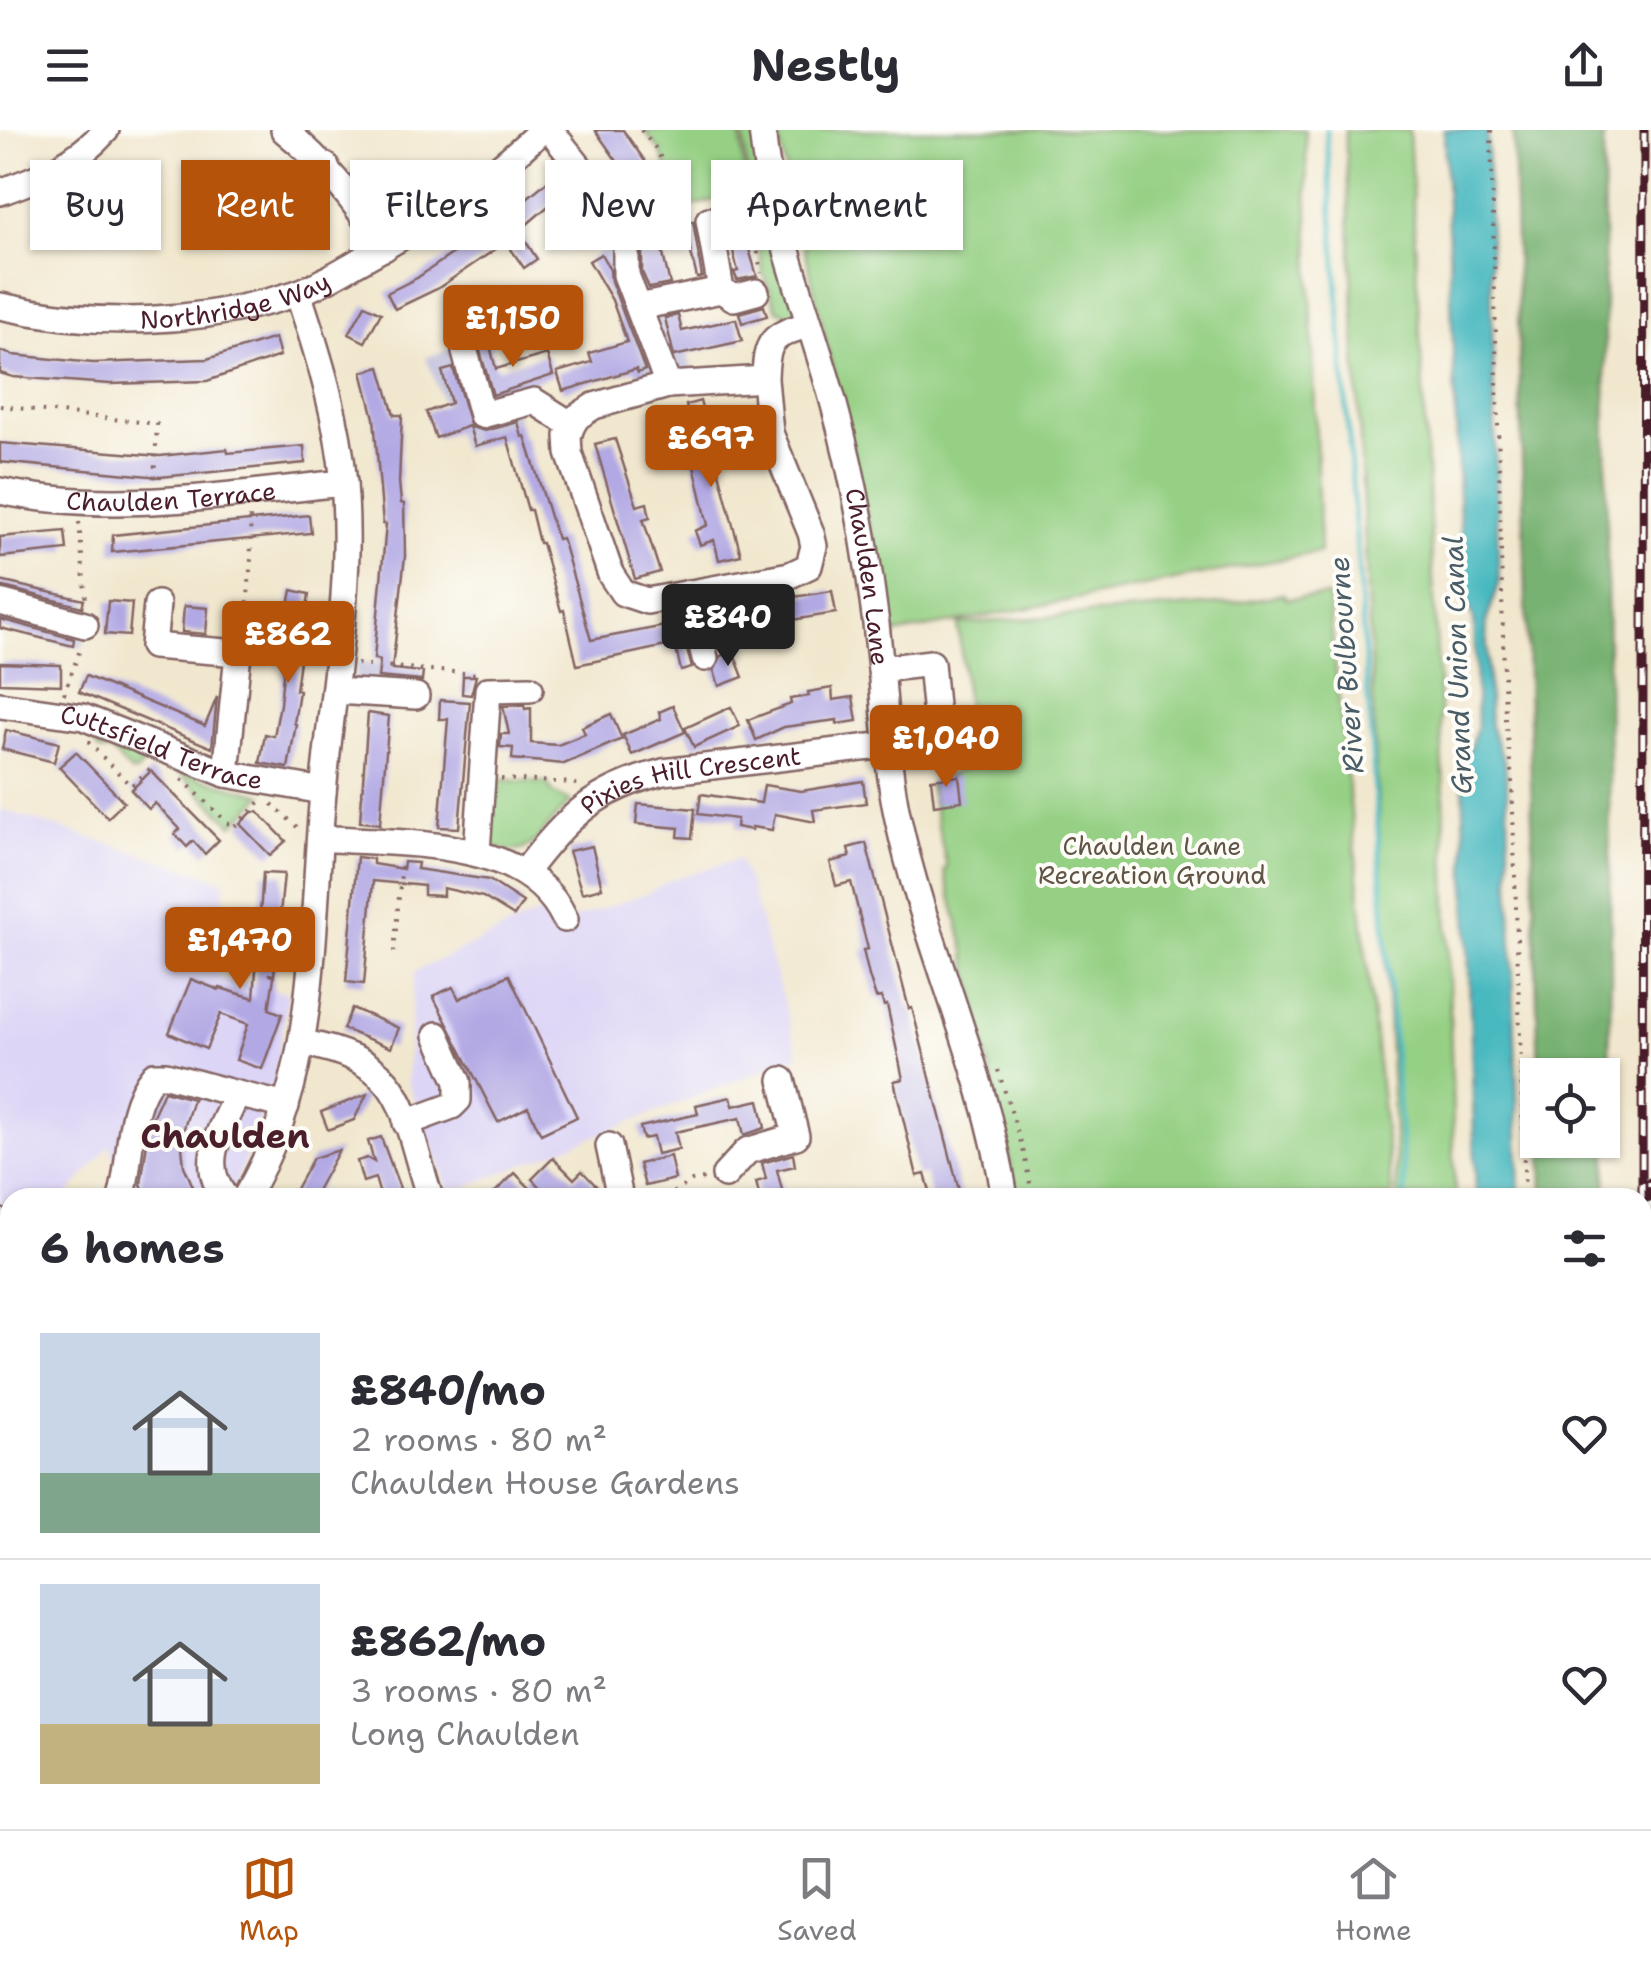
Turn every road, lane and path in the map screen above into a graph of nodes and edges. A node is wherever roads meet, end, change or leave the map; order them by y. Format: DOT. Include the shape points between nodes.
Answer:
graph roads {
  1 [pos="106,130"];
  2 [pos="542,130"];
  3 [pos="550,130"];
  4 [pos="641,130"];
  5 [pos="762,130"];
  6 [pos="1491,130"];
  7 [pos="286,131"];
  8 [pos="319,160"];
  9 [pos="510,160"];
  10 [pos="758,160"];
  11 [pos="330,171"];
  12 [pos="0,192"];
  13 [pos="350,195"];
  14 [pos="709,210"];
  15 [pos="380,250"];
  16 [pos="757,250"];
  17 [pos="779,250"];
  18 [pos="759,284"];
  19 [pos="721,290"];
  20 [pos="298,293"];
  21 [pos="0,306"];
  22 [pos="639,307"];
  23 [pos="808,324"];
  24 [pos="464,352"];
  25 [pos="765,379"];
  26 [pos="668,385"];
  27 [pos="0,406"];
  28 [pos="572,425"];
  29 [pos="344,484"];
  30 [pos="0,491"];
  31 [pos="250,493"];
  32 [pos="154,502"];
  33 [pos="688,593"];
  34 [pos="0,602"];
  35 [pos="157,604"];
  36 [pos="85,625"];
  37 [pos="238,653"];
  38 [pos="705,658"];
  39 [pos="337,664"];
  40 [pos="880,669"];
  41 [pos="335,690"];
  42 [pos="530,690"];
  43 [pos="416,696"];
  44 [pos="487,698"];
  45 [pos="0,706"];
  46 [pos="82,718"];
  47 [pos="937,728"];
  48 [pos="886,745"];
  49 [pos="161,760"];
  50 [pos="175,773"];
  51 [pos="226,774"];
  52 [pos="482,777"];
  53 [pos="323,792"];
  54 [pos="590,801"];
  55 [pos="313,837"];
  56 [pos="404,846"];
  57 [pos="478,852"];
  58 [pos="526,872"];
  59 [pos="565,919"];
  60 [pos="394,952"];
  61 [pos="438,1036"];
  62 [pos="303,1043"];
  63 [pos="782,1080"];
  64 [pos="237,1094"];
  65 [pos="286,1106"];
  66 [pos="406,1122"];
  67 [pos="609,1146"];
  68 [pos="717,1176"];
  69 [pos="123,1188"];
  70 [pos="221,1188"];
  71 [pos="249,1188"];
  72 [pos="425,1188"];
  73 [pos="618,1188"];
  74 [pos="680,1188"];
  75 [pos="730,1188"];
  76 [pos="1004,1188"];
  77 [pos="1525,1188"];
  1 -- 12 [label="street" via="56,171"];
  2 -- 9 [label="street, Northridge Way"];
  3 -- 22 [label="street" via="612,207 626,235 626,274"];
  4 -- 14 [label="path" via="657,150 684,213"];
  5 -- 10 [label="street, Chaulden Lane"];
  6 -- 77 [label="path"];
  7 -- 8 [label="street"];
  11 -- 13 [label="street"];
  14 -- 19 [label="street"];
  15 -- 20 [label="street, Northridge Way"];
  16 -- 18 [label="path"];
  17 -- 23 [label="street, Chaulden Lane"];
  18 -- 19 [label="street" via="734,298"];
  19 -- 22 [label="street"];
  20 -- 21 [label="street, Northridge Way" via="139,320 83,320"];
  20 -- 29 [label="street" via="330,398"];
  22 -- 26 [label="street"];
  23 -- 25 [label="street" via="776,336"];
  23 -- 40 [label="street, Chaulden Lane" via="854,495"];
  24 -- 28 [label="street" via="482,415 534,401"];
  25 -- 26 [label="street"];
  25 -- 33 [label="street" via="770,433 811,533 813,558 790,575"];
  26 -- 28 [label="street" via="594,406"];
  27 -- 32 [label="path" via="157,424"];
  28 -- 33 [label="street" via="569,453 616,586 635,600"];
  29 -- 31 [label="street, Chaulden Terrace"];
  29 -- 39 [label="street"];
  30 -- 32 [label="street, Chaulden Terrace"];
  31 -- 32 [label="street, Chaulden Terrace"];
  31 -- 37 [label="path" via="246,630"];
  33 -- 38 [label="street"];
  34 -- 36 [label="street"];
  35 -- 37 [label="street" via="154,646"];
  37 -- 51 [label="street"];
  39 -- 41 [label="street"];
  39 -- 44 [label="path" via="477,674"];
  40 -- 47 [label="street" via="930,663"];
  40 -- 48 [label="street, Chaulden Lane"];
  41 -- 43 [label="street"];
  41 -- 53 [label="street"];
  42 -- 44 [label="street"];
  44 -- 52 [label="street"];
  45 -- 46 [label="street, Cuttsfield Terrace"];
  46 -- 49 [label="path" via="76,730 132,786"];
  46 -- 51 [label="street, Cuttsfield Terrace"];
  48 -- 54 [label="street, Pixies Hill Crescent" via="664,772"];
  48 -- 76 [label="street, Chaulden Lane" via="898,818 973,1056"];
  50 -- 55 [label="path" via="234,828 265,794"];
  51 -- 53 [label="street, Cuttsfield Terrace"];
  52 -- 54 [label="path" via="574,783"];
  52 -- 57 [label="street"];
  53 -- 55 [label="street"];
  54 -- 58 [label="street, Pixies Hill Crescent"];
  55 -- 56 [label="street"];
  55 -- 62 [label="street"];
  56 -- 57 [label="street"];
  56 -- 60 [label="path"];
  57 -- 58 [label="street"];
  58 -- 59 [label="street"];
  61 -- 66 [label="street" via="458,1082 458,1100"];
  62 -- 65 [label="street"];
  62 -- 66 [label="street" via="373,1067 398,1097"];
  63 -- 68 [label="street" via="796,1136 747,1152"];
  64 -- 65 [label="street"];
  64 -- 69 [label="street" via="154,1075 134,1117"];
  64 -- 70 [label="street" via="211,1153"];
  65 -- 71 [label="street"];
  66 -- 72 [label="street"];
  67 -- 73 [label="street"];
  68 -- 74 [label="path"];
  68 -- 75 [label="street"];
}
